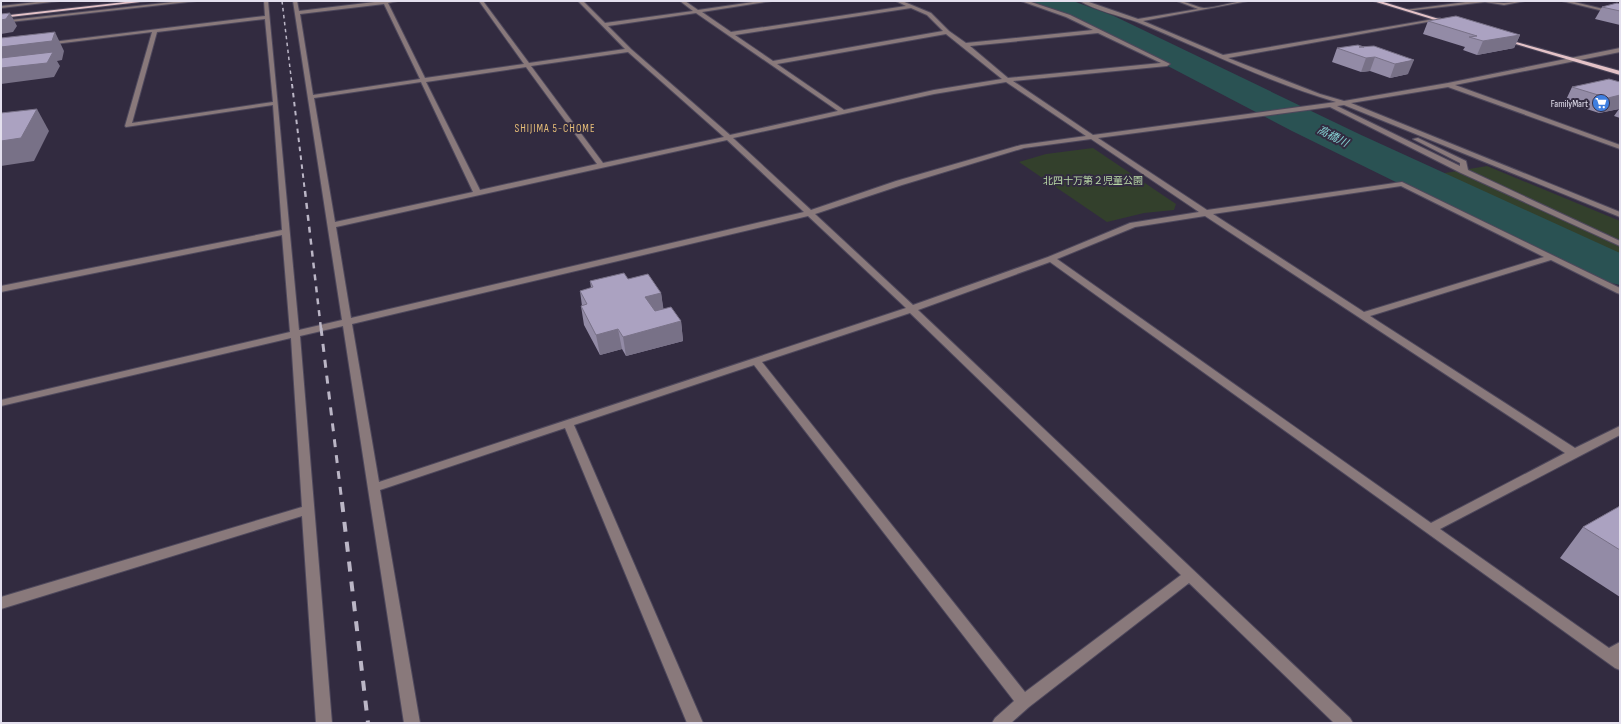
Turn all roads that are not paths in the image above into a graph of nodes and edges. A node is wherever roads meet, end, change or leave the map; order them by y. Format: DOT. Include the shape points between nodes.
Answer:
graph roads {
  1 [pos="58,1"];
  2 [pos="105,1"];
  3 [pos="147,1"];
  4 [pos="195,1"];
  5 [pos="266,1"];
  6 [pos="295,1"];
  7 [pos="396,1"];
  8 [pos="481,1"];
  9 [pos="580,1"];
  10 [pos="682,1"];
  11 [pos="770,1"];
  12 [pos="898,1"];
  13 [pos="1023,1"];
  14 [pos="1082,1"];
  15 [pos="1179,1"];
  16 [pos="1246,1"];
  17 [pos="1375,1"];
  18 [pos="1484,1"];
  19 [pos="1523,1"];
  20 [pos="1564,1"];
  21 [pos="385,2"];
  22 [pos="911,6"];
  23 [pos="1,7"];
  24 [pos="1204,9"];
  25 [pos="1407,10"];
  26 [pos="697,11"];
  27 [pos="1,12"];
  28 [pos="296,13"];
  29 [pos="1620,14"];
  30 [pos="1,17"];
  31 [pos="267,17"];
  32 [pos="1438,19"];
  33 [pos="1138,21"];
  34 [pos="1,22"];
  35 [pos="604,25"];
  36 [pos="1459,25"];
  37 [pos="155,30"];
  38 [pos="1100,31"];
  39 [pos="947,32"];
  40 [pos="730,34"];
  41 [pos="1496,36"];
  42 [pos="40,44"];
  43 [pos="965,45"];
  44 [pos="629,50"];
  45 [pos="1620,50"];
  46 [pos="1222,57"];
  47 [pos="1575,60"];
  48 [pos="772,63"];
  49 [pos="527,65"];
  50 [pos="1620,73"];
  51 [pos="423,80"];
  52 [pos="1007,80"];
  53 [pos="1448,85"];
  54 [pos="311,97"];
  55 [pos="1345,103"];
  56 [pos="276,104"];
  57 [pos="1331,106"];
  58 [pos="842,111"];
  59 [pos="728,137"];
  60 [pos="1092,137"];
  61 [pos="1620,146"];
  62 [pos="601,165"];
  63 [pos="477,192"];
  64 [pos="1206,213"];
  65 [pos="810,214"];
  66 [pos="1620,215"];
  67 [pos="332,225"];
  68 [pos="286,232"];
  69 [pos="1620,244"];
  70 [pos="1550,258"];
  71 [pos="1051,259"];
  72 [pos="1,289"];
  73 [pos="1620,292"];
  74 [pos="912,309"];
  75 [pos="1362,315"];
  76 [pos="346,321"];
  77 [pos="295,333"];
  78 [pos="756,361"];
  79 [pos="1,403"];
  80 [pos="568,423"];
  81 [pos="1620,430"];
  82 [pos="1574,453"];
  83 [pos="373,488"];
  84 [pos="307,510"];
  85 [pos="1430,529"];
  86 [pos="1190,575"];
  87 [pos="1,603"];
  88 [pos="1616,656"];
  89 [pos="1024,702"];
  90 [pos="324,723"];
  91 [pos="412,723"];
  92 [pos="696,723"];
  93 [pos="1000,723"];
  94 [pos="1345,723"];
  1 -- 23 [label="street"];
  2 -- 27 [label="main road"];
  3 -- 30 [label="main road"];
  4 -- 34 [label="street"];
  5 -- 31 [label="street"];
  6 -- 28 [label="street"];
  7 -- 21 [label="street"];
  8 -- 49 [label="street"];
  9 -- 35 [label="street"];
  10 -- 26 [label="street"];
  11 -- 26 [label="street"];
  12 -- 22 [label="street"];
  13 -- 38 [label="street" via="1068,16"];
  14 -- 33 [label="street"];
  15 -- 24 [label="street"];
  16 -- 24 [label="street"];
  17 -- 25 [label="main road"];
  18 -- 19 [label="street" via="1504,4"];
  18 -- 25 [label="street"];
  20 -- 29 [label="street"];
  21 -- 28 [label="street"];
  21 -- 51 [label="street"];
  22 -- 39 [label="street" via="929,14"];
  22 -- 40 [label="street"];
  24 -- 33 [label="street"];
  25 -- 32 [label="main road"];
  26 -- 35 [label="street"];
  26 -- 40 [label="street"];
  28 -- 54 [label="street"];
  31 -- 37 [label="street"];
  31 -- 56 [label="street"];
  32 -- 36 [label="main road"];
  32 -- 46 [label="street"];
  33 -- 46 [label="street"];
  35 -- 44 [label="street"];
  37 -- 42 [label="street"];
  37 -- 56 [label="street" via="128,126"];
  38 -- 43 [label="street"];
  38 -- 52 [label="street" via="1167,64"];
  39 -- 43 [label="street"];
  39 -- 48 [label="street"];
  40 -- 48 [label="street"];
  41 -- 47 [label="main road"];
  43 -- 52 [label="street"];
  44 -- 49 [label="street"];
  44 -- 59 [label="street"];
  45 -- 47 [label="street"];
  46 -- 55 [label="street"];
  47 -- 50 [label="main road"];
  47 -- 53 [label="street"];
  48 -- 58 [label="street"];
  49 -- 51 [label="street"];
  49 -- 62 [label="street"];
  51 -- 54 [label="street"];
  51 -- 63 [label="street"];
  52 -- 58 [label="street"];
  52 -- 60 [label="street"];
  53 -- 55 [label="street"];
  53 -- 61 [label="street"];
  54 -- 67 [label="street"];
  55 -- 57 [label="street"];
  55 -- 66 [label="street"];
  56 -- 68 [label="street" via="278,158"];
  57 -- 60 [label="street"];
  57 -- 69 [label="street"];
  58 -- 59 [label="street"];
  59 -- 62 [label="street"];
  59 -- 65 [label="street"];
  60 -- 64 [label="street"];
  60 -- 65 [label="street" via="1023,146 899,183"];
  62 -- 63 [label="street"];
  63 -- 67 [label="street"];
  64 -- 70 [label="street" via="1402,184"];
  64 -- 71 [label="street" via="1133,225"];
  64 -- 75 [label="street"];
  65 -- 74 [label="street"];
  65 -- 76 [label="street"];
  67 -- 76 [label="street"];
  68 -- 72 [label="street"];
  68 -- 77 [label="street"];
  70 -- 73 [label="street"];
  70 -- 75 [label="street"];
  71 -- 74 [label="street"];
  71 -- 85 [label="street"];
  74 -- 78 [label="street"];
  74 -- 86 [label="street"];
  75 -- 82 [label="street"];
  76 -- 77 [label="street"];
  76 -- 83 [label="street"];
  77 -- 79 [label="street"];
  77 -- 84 [label="street"];
  78 -- 80 [label="street"];
  78 -- 89 [label="street"];
  80 -- 83 [label="street"];
  80 -- 92 [label="street"];
  81 -- 82 [label="street"];
  82 -- 85 [label="street"];
  83 -- 91 [label="street"];
  84 -- 87 [label="street"];
  84 -- 90 [label="street"];
  85 -- 88 [label="street"];
  86 -- 89 [label="street"];
  86 -- 94 [label="street"];
  89 -- 93 [label="street"];
}
